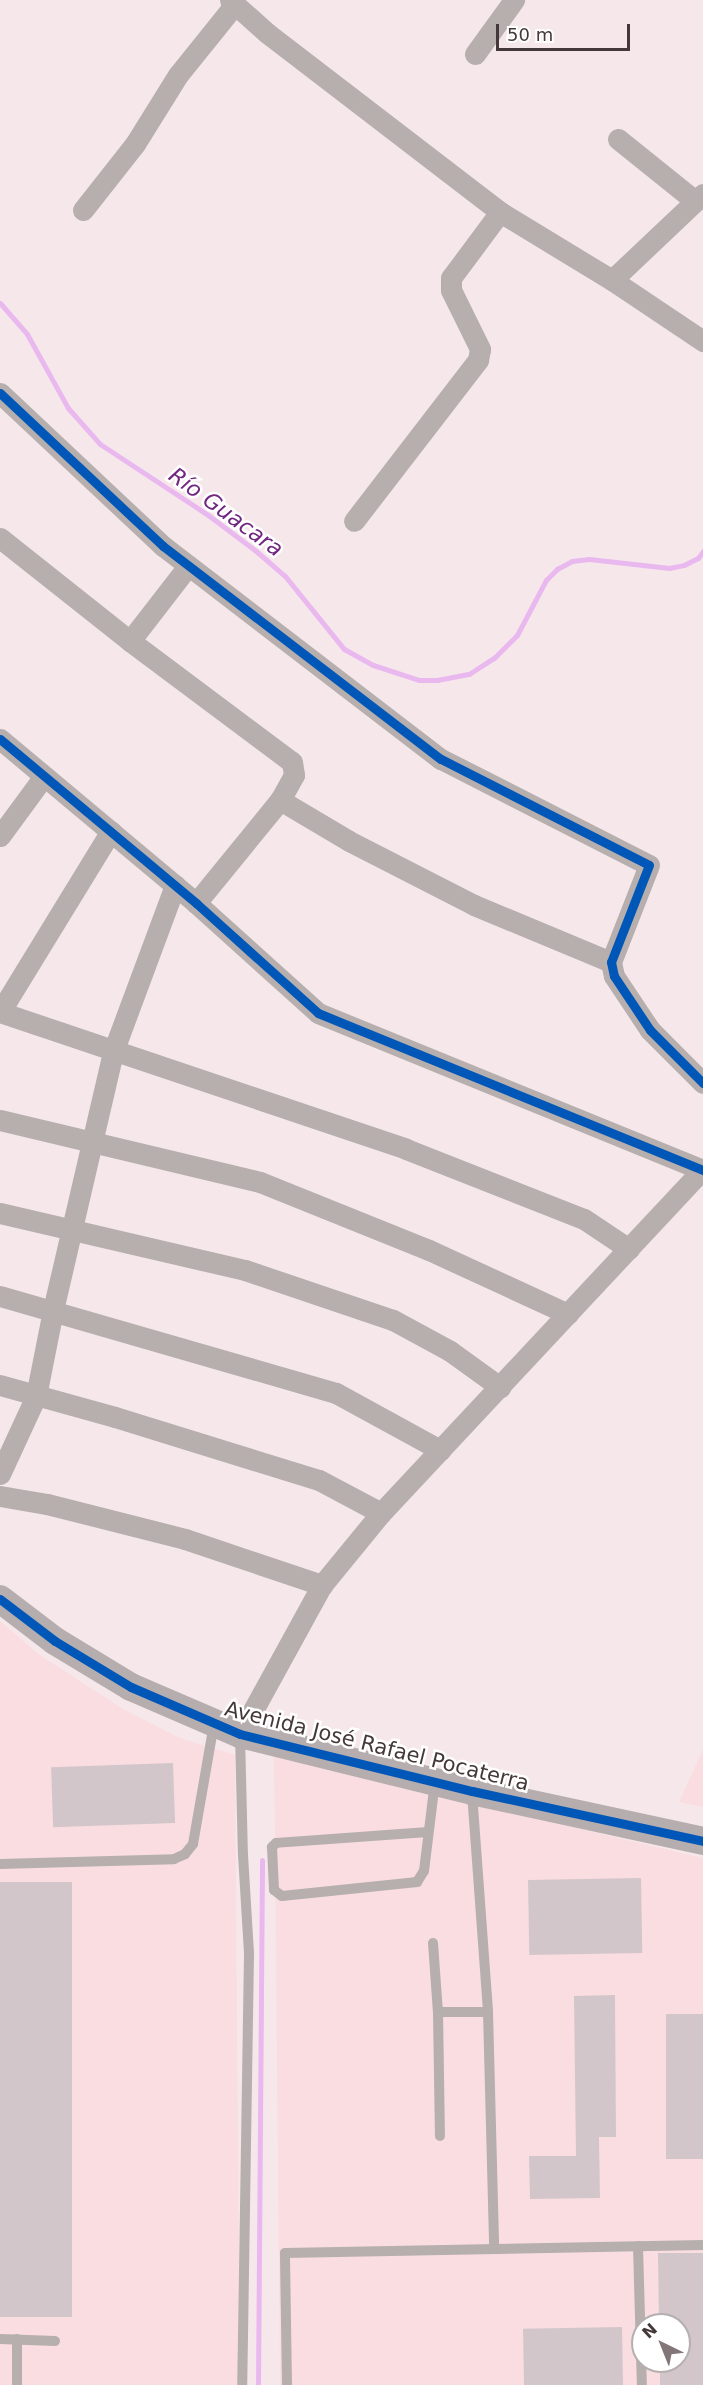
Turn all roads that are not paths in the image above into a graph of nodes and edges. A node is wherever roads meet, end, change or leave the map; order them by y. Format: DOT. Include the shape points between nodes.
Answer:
graph roads {
  1 [pos="514,0"];
  2 [pos="232,2"];
  3 [pos="475,54"];
  4 [pos="618,139"];
  5 [pos="699,198"];
  6 [pos="83,210"];
  7 [pos="500,212"];
  8 [pos="612,280"];
  9 [pos="703,341"];
  10 [pos="0,393"];
  11 [pos="354,521"];
  12 [pos="0,538"];
  13 [pos="189,566"];
  14 [pos="130,641"];
  15 [pos="0,740"];
  16 [pos="44,776"];
  17 [pos="279,800"];
  18 [pos="111,831"];
  19 [pos="0,836"];
  20 [pos="175,885"];
  21 [pos="196,903"];
  22 [pos="611,962"];
  23 [pos="0,1012"];
  24 [pos="113,1052"];
  25 [pos="703,1083"];
  26 [pos="0,1120"];
  27 [pos="91,1142"];
  28 [pos="703,1169"];
  29 [pos="0,1213"];
  30 [pos="72,1229"];
  31 [pos="629,1249"];
  32 [pos="0,1296"];
  33 [pos="53,1310"];
  34 [pos="568,1314"];
  35 [pos="0,1385"];
  36 [pos="500,1387"];
  37 [pos="36,1396"];
  38 [pos="440,1450"];
  39 [pos="0,1474"];
  40 [pos="0,1496"];
  41 [pos="381,1513"];
  42 [pos="322,1585"];
  43 [pos="0,1599"];
  44 [pos="214,1723"];
  45 [pos="240,1734"];
  46 [pos="435,1781"];
  47 [pos="472,1791"];
  48 [pos="428,1832"];
  49 [pos="703,1841"];
  50 [pos="0,1864"];
  51 [pos="433,1943"];
  52 [pos="438,2012"];
  53 [pos="488,2012"];
  54 [pos="440,2136"];
  55 [pos="703,2245"];
  56 [pos="638,2246"];
  57 [pos="494,2248"];
  58 [pos="0,2339"];
  59 [pos="18,2339"];
  60 [pos="55,2341"];
  61 [pos="16,2385"];
  62 [pos="242,2385"];
  63 [pos="287,2385"];
  64 [pos="642,2385"];
  1 -- 3 [label="street"];
  2 -- 6 [label="street" via="178,75 135,144"];
  2 -- 7 [label="street"];
  4 -- 5 [label="street"];
  5 -- 8 [label="street"];
  7 -- 8 [label="street"];
  7 -- 11 [label="street" via="451,278 451,290 480,349 478,360"];
  8 -- 9 [label="street"];
  10 -- 13 [label="street"];
  12 -- 14 [label="street"];
  13 -- 14 [label="street"];
  13 -- 22 [label="street" via="441,759 649,865"];
  14 -- 17 [label="street" via="292,762 294,775"];
  15 -- 16 [label="street"];
  16 -- 18 [label="street"];
  16 -- 19 [label="street"];
  17 -- 21 [label="street"];
  17 -- 22 [label="street" via="474,906"];
  18 -- 20 [label="street"];
  18 -- 23 [label="street"];
  20 -- 21 [label="street"];
  20 -- 24 [label="street"];
  21 -- 28 [label="street" via="318,1013"];
  22 -- 25 [label="street" via="614,976 650,1030"];
  23 -- 24 [label="street"];
  24 -- 27 [label="street"];
  24 -- 31 [label="street" via="406,1149 584,1219"];
  26 -- 27 [label="street"];
  27 -- 30 [label="street"];
  27 -- 34 [label="street" via="260,1182 429,1250"];
  28 -- 31 [label="street"];
  29 -- 30 [label="street"];
  30 -- 33 [label="street"];
  30 -- 36 [label="street" via="245,1270 393,1320 450,1351"];
  31 -- 34 [label="street"];
  32 -- 33 [label="street"];
  33 -- 37 [label="street"];
  33 -- 38 [label="street" via="336,1393"];
  34 -- 36 [label="street"];
  35 -- 37 [label="street"];
  36 -- 38 [label="street"];
  37 -- 39 [label="street"];
  37 -- 41 [label="street" via="319,1480"];
  38 -- 41 [label="street"];
  40 -- 42 [label="street" via="185,1539"];
  41 -- 42 [label="street"];
  42 -- 45 [label="street"];
  43 -- 44 [label="street, Avenida José Rafael Pocaterra" via="92,1665"];
  44 -- 45 [label="street, Avenida José Rafael Pocaterra"];
  44 -- 50 [label="lane" via="193,1844 185,1854 174,1859"];
  45 -- 46 [label="street, Avenida José Rafael Pocaterra"];
  45 -- 62 [label="lane" via="249,1954"];
  46 -- 47 [label="street, Avenida José Rafael Pocaterra"];
  46 -- 48 [label="lane"];
  47 -- 49 [label="street, Avenida José Rafael Pocaterra"];
  47 -- 53 [label="lane"];
  48 -- 48 [label="lane" via="424,1871 417,1881 282,1896 274,1890 272,1847 276,1843"];
  51 -- 52 [label="lane"];
  52 -- 53 [label="lane"];
  52 -- 54 [label="lane"];
  53 -- 57 [label="lane"];
  55 -- 56 [label="lane"];
  56 -- 57 [label="lane"];
  56 -- 64 [label="lane"];
  57 -- 63 [label="lane" via="285,2253"];
  58 -- 59 [label="lane"];
  59 -- 60 [label="lane"];
  59 -- 61 [label="lane"];
}
